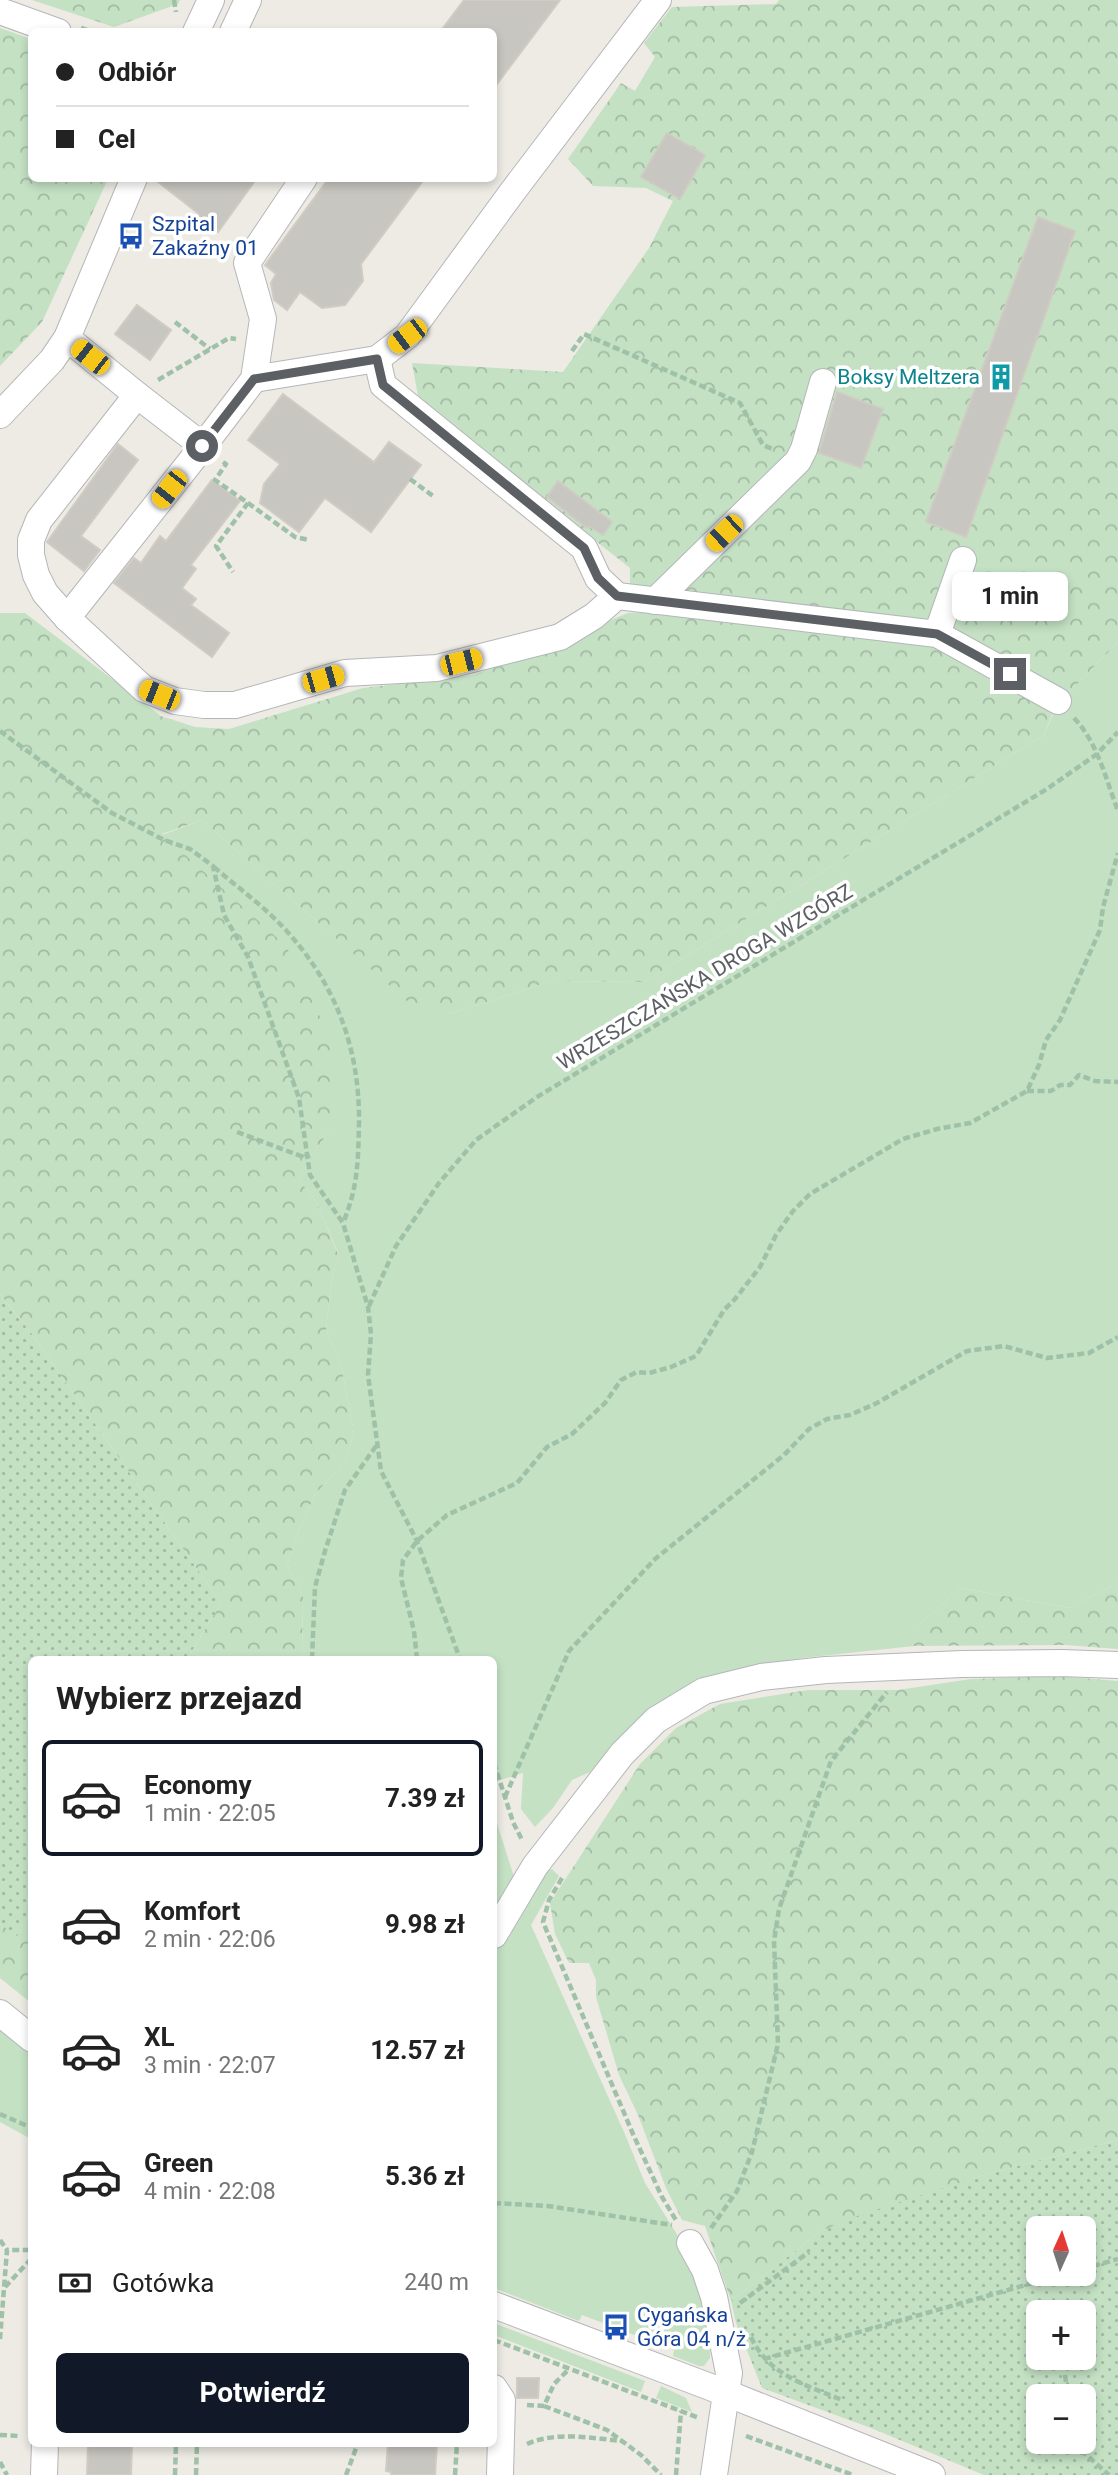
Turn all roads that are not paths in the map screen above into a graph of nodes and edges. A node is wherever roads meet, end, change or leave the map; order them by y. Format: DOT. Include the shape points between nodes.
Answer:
graph roads {
  1 [pos="211,0"];
  2 [pos="248,0"];
  3 [pos="658,0"];
  4 [pos="0,11"];
  5 [pos="47,28"];
  6 [pos="198,28"];
  7 [pos="235,28"];
  8 [pos="132,182"];
  9 [pos="301,182"];
  10 [pos="66,338"];
  11 [pos="377,359"];
  12 [pos="254,379"];
  13 [pos="823,382"];
  14 [pos="138,395"];
  15 [pos="0,415"];
  16 [pos="202,446"];
  17 [pos="963,560"];
  18 [pos="617,596"];
  19 [pos="655,601"];
  20 [pos="66,618"];
  21 [pos="937,634"];
  22 [pos="1058,701"];
  23 [pos="1118,1665"];
  24 [pos="497,1930"];
  25 [pos="0,2013"];
  26 [pos="28,2036"];
  27 [pos="690,2243"];
  28 [pos="497,2306"];
  29 [pos="497,2392"];
  30 [pos="726,2393"];
  31 [pos="45,2447"];
  32 [pos="44,2475"];
  33 [pos="500,2475"];
  34 [pos="714,2475"];
  35 [pos="932,2475"];
  1 -- 6 [label="street"];
  2 -- 7 [label="street"];
  3 -- 11 [label="street" via="407,336"];
  4 -- 5 [label="street"];
  8 -- 10 [label="street"];
  9 -- 12 [label="street" via="247,263 263,319"];
  10 -- 14 [label="street"];
  10 -- 15 [label="street" via="52,360"];
  11 -- 12 [label="street"];
  11 -- 18 [label="street" via="383,385 584,548 598,578"];
  12 -- 16 [label="street"];
  13 -- 19 [label="street" via="798,461"];
  14 -- 16 [label="street"];
  14 -- 20 [label="street" via="39,520 31,540 36,575"];
  16 -- 20 [label="street"];
  17 -- 21 [label="street"];
  18 -- 19 [label="street"];
  18 -- 20 [label="street" via="559,637 437,668 345,673 234,705 174,701 144,689"];
  19 -- 21 [label="street"];
  21 -- 22 [label="street"];
  23 -- 24 [label="street" via="826,1670 761,1677 704,1691 656,1720 622,1754 535,1866"];
  25 -- 26 [label="street"];
  27 -- 30 [label="street" via="714,2297 729,2372"];
  28 -- 30 [label="street"];
  29 -- 33 [label="street" via="502,2400"];
  30 -- 34 [label="street"];
  30 -- 35 [label="street"];
  31 -- 32 [label="street"];
}
